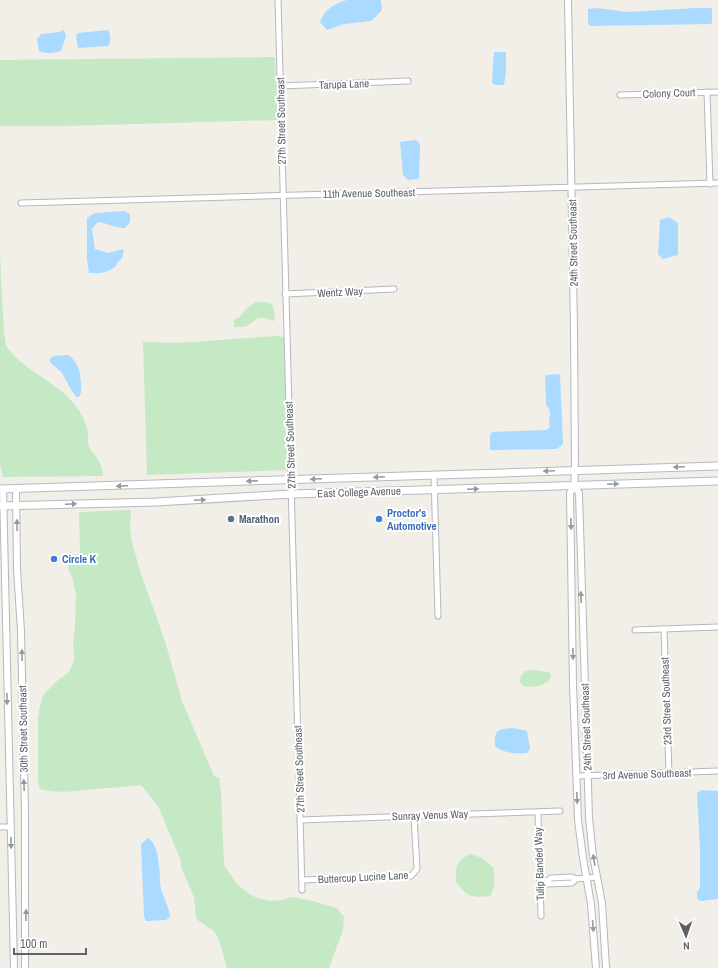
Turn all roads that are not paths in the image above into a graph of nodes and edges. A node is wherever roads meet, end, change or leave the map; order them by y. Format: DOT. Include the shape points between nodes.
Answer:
graph roads {
  1 [pos="278,0"];
  2 [pos="568,0"];
  3 [pos="408,82"];
  4 [pos="280,86"];
  5 [pos="708,92"];
  6 [pos="718,92"];
  7 [pos="620,95"];
  8 [pos="718,183"];
  9 [pos="710,184"];
  10 [pos="572,188"];
  11 [pos="283,196"];
  12 [pos="21,203"];
  13 [pos="394,289"];
  14 [pos="285,294"];
  15 [pos="718,466"];
  16 [pos="575,471"];
  17 [pos="434,475"];
  18 [pos="291,480"];
  19 [pos="718,481"];
  20 [pos="574,486"];
  21 [pos="16,489"];
  22 [pos="2,490"];
  23 [pos="434,490"];
  24 [pos="292,494"];
  25 [pos="2,506"];
  26 [pos="16,506"];
  27 [pos="438,616"];
  28 [pos="718,627"];
  29 [pos="664,629"];
  30 [pos="635,630"];
  31 [pos="718,771"];
  32 [pos="669,773"];
  33 [pos="577,776"];
  34 [pos="588,776"];
  35 [pos="560,811"];
  36 [pos="538,812"];
  37 [pos="414,816"];
  38 [pos="300,820"];
  39 [pos="0,827"];
  40 [pos="10,827"];
  41 [pos="586,878"];
  42 [pos="597,878"];
  43 [pos="302,880"];
  44 [pos="540,881"];
  45 [pos="302,890"];
  46 [pos="541,916"];
  47 [pos="14,968"];
  48 [pos="25,968"];
  49 [pos="596,968"];
  50 [pos="606,968"];
  1 -- 4 [label="street, 27th Street Southeast"];
  2 -- 10 [label="street, 24th Street Southeast"];
  3 -- 4 [label="street, Tarupa Lane"];
  4 -- 11 [label="street, 27th Street Southeast"];
  5 -- 6 [label="street, Colony Court"];
  5 -- 7 [label="street, Colony Court"];
  5 -- 9 [label="street"];
  8 -- 9 [label="street, 11th Avenue Southeast"];
  9 -- 10 [label="street, 11th Avenue Southeast"];
  10 -- 11 [label="street, 11th Avenue Southeast"];
  10 -- 16 [label="street, 24th Street Southeast"];
  11 -- 12 [label="street, 11th Avenue Southeast"];
  11 -- 14 [label="street, 27th Street Southeast"];
  13 -- 14 [label="street, Wentz Way"];
  14 -- 18 [label="street, 27th Street Southeast"];
  15 -- 16 [label="main road, East College Avenue, one-way"];
  16 -- 17 [label="main road, East College Avenue, one-way"];
  16 -- 20 [label="street, 24th Street Southeast"];
  17 -- 18 [label="main road, East College Avenue, one-way"];
  17 -- 23 [label="street"];
  18 -- 21 [label="main road, East College Avenue, one-way"];
  18 -- 24 [label="street, 27th Street Southeast"];
  20 -- 19 [label="main road, East College Avenue, one-way"];
  23 -- 20 [label="main road, East College Avenue, one-way"];
  20 -- 33 [label="street, 24th Street Southeast, one-way" via="570,496"];
  34 -- 20 [label="street, 24th Street Southeast, one-way" via="579,493"];
  21 -- 22 [label="main road, East College Avenue"];
  21 -- 26 [label="street, 30th Street Southeast"];
  22 -- 25 [label="street, 30th Street Southeast"];
  23 -- 24 [label="main road, East College Avenue"];
  23 -- 27 [label="street"];
  26 -- 24 [label="main road, East College Avenue, one-way" via="156,502"];
  24 -- 38 [label="street, 27th Street Southeast"];
  25 -- 26 [label="main road, East College Avenue"];
  25 -- 40 [label="street, 30th Street Southeast, one-way"];
  48 -- 26 [label="street, 30th Street Southeast, one-way" via="25,811"];
  28 -- 29 [label="street"];
  29 -- 30 [label="street"];
  29 -- 32 [label="street, 23rd Street Southeast"];
  31 -- 32 [label="street, 3rd Avenue Southeast"];
  32 -- 34 [label="street, 3rd Avenue Southeast"];
  33 -- 34 [label="street, 3rd Avenue Southeast"];
  33 -- 41 [label="street, 24th Street Southeast, one-way" via="578,820"];
  42 -- 34 [label="street, 24th Street Southeast, one-way" via="589,818"];
  35 -- 36 [label="street, Sunray Venus Way"];
  36 -- 37 [label="street, Sunray Venus Way"];
  36 -- 44 [label="street, Tulip Banded Way"];
  37 -- 38 [label="street, Sunray Venus Way"];
  37 -- 43 [label="street, Buttercup Lucine Lane" via="417,869 411,876"];
  38 -- 43 [label="street, 27th Street Southeast"];
  39 -- 40 [label="street"];
  40 -- 47 [label="street, 30th Street Southeast, one-way"];
  41 -- 42 [label="street"];
  41 -- 44 [label="street" via="576,879 572,883 549,884"];
  41 -- 49 [label="street, 24th Street Southeast, one-way" via="591,904"];
  42 -- 50 [label="street, 24th Street Southeast" via="602,903"];
  43 -- 45 [label="street, 27th Street Southeast"];
  44 -- 46 [label="street, Tulip Banded Way"];
}
